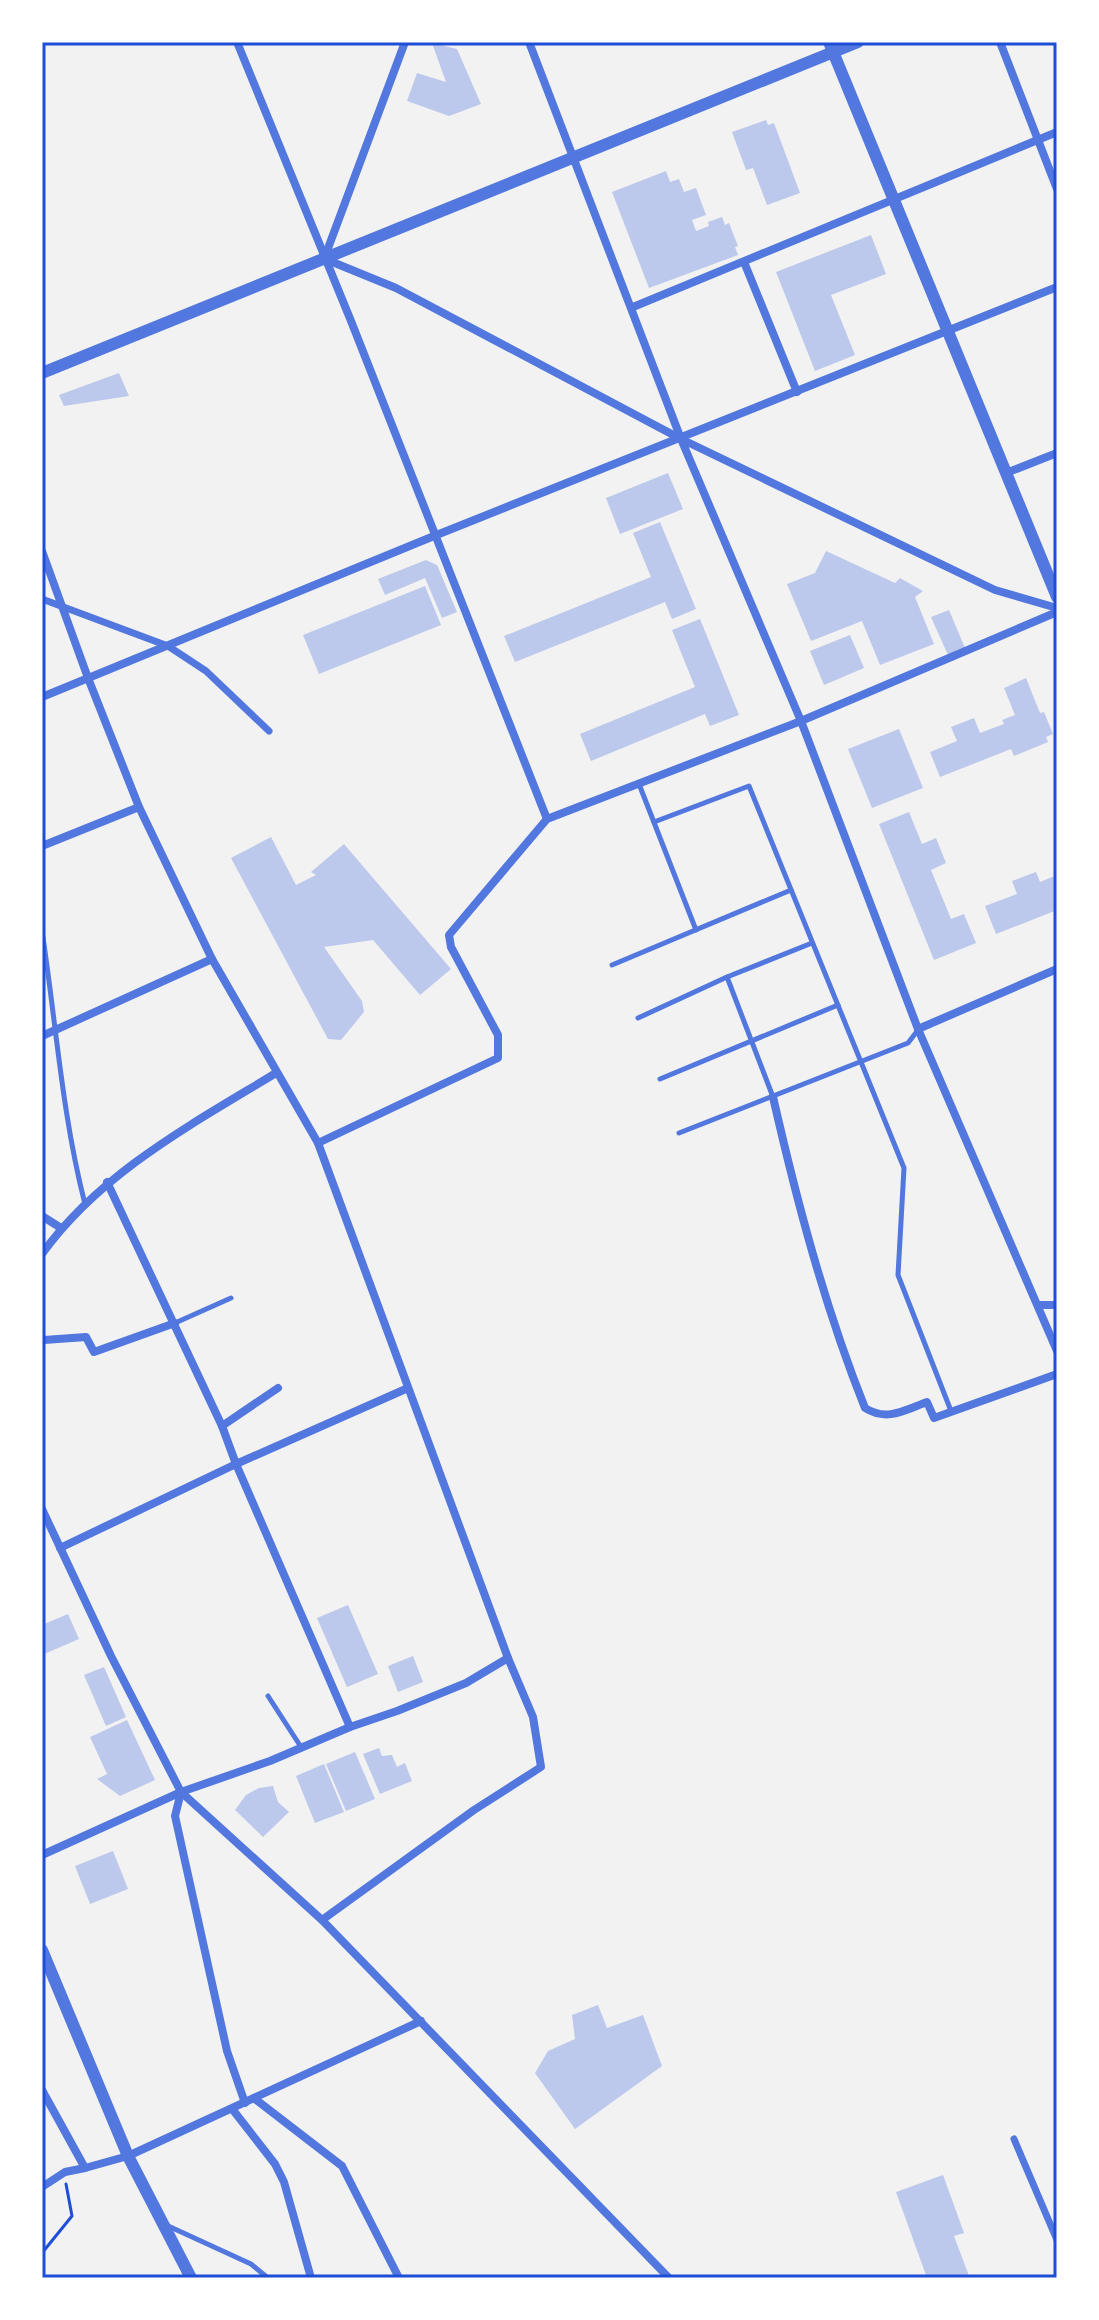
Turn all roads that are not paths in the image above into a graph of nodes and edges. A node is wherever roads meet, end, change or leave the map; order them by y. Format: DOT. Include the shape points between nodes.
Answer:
graph roads {
  1 [pos="237,42"];
  2 [pos="405,42"];
  3 [pos="529,42"];
  4 [pos="858,42"];
  5 [pos="1000,42"];
  6 [pos="831,47"];
  7 [pos="1057,132"];
  8 [pos="1038,140"];
  9 [pos="573,160"];
  10 [pos="1057,189"];
  11 [pos="896,200"];
  12 [pos="324,259"];
  13 [pos="744,262"];
  14 [pos="1057,287"];
  15 [pos="633,307"];
  16 [pos="948,331"];
  17 [pos="42,373"];
  18 [pos="797,392"];
  19 [pos="681,439"];
  20 [pos="1057,453"];
  21 [pos="1006,473"];
  22 [pos="434,536"];
  23 [pos="42,551"];
  24 [pos="1057,597"];
  25 [pos="42,599"];
  26 [pos="60,606"];
  27 [pos="1057,610"];
  28 [pos="168,646"];
  29 [pos="88,678"];
  30 [pos="42,697"];
  31 [pos="801,721"];
  32 [pos="269,731"];
  33 [pos="639,784"];
  34 [pos="139,807"];
  35 [pos="547,819"];
  36 [pos="654,822"];
  37 [pos="42,846"];
  38 [pos="791,890"];
  39 [pos="696,930"];
  40 [pos="42,931"];
  41 [pos="812,943"];
  42 [pos="212,959"];
  43 [pos="612,965"];
  44 [pos="1057,969"];
  45 [pos="727,977"];
  46 [pos="838,1005"];
  47 [pos="638,1018"];
  48 [pos="918,1029"];
  49 [pos="57,1030"];
  50 [pos="42,1036"];
  51 [pos="751,1041"];
  52 [pos="860,1062"];
  53 [pos="276,1073"];
  54 [pos="660,1079"];
  55 [pos="773,1097"];
  56 [pos="679,1133"];
  57 [pos="318,1143"];
  58 [pos="107,1182"];
  59 [pos="85,1204"];
  60 [pos="42,1216"];
  61 [pos="61,1228"];
  62 [pos="42,1254"];
  63 [pos="231,1298"];
  64 [pos="1038,1305"];
  65 [pos="1057,1305"];
  66 [pos="175,1323"];
  67 [pos="42,1338"];
  68 [pos="1057,1351"];
  69 [pos="1057,1374"];
  70 [pos="278,1388"];
  71 [pos="408,1388"];
  72 [pos="951,1412"];
  73 [pos="222,1426"];
  74 [pos="236,1464"];
  75 [pos="42,1509"];
  76 [pos="60,1548"];
  77 [pos="508,1658"];
  78 [pos="268,1696"];
  79 [pos="350,1727"];
  80 [pos="301,1747"];
  81 [pos="181,1792"];
  82 [pos="42,1855"];
  83 [pos="322,1920"];
  84 [pos="42,1950"];
  85 [pos="421,2021"];
  86 [pos="42,2090"];
  87 [pos="255,2099"];
  88 [pos="245,2103"];
  89 [pos="233,2110"];
  90 [pos="1014,2139"];
  91 [pos="128,2156"];
  92 [pos="85,2168"];
  93 [pos="42,2187"];
  94 [pos="164,2223"];
  95 [pos="1057,2240"];
  96 [pos="191,2278"];
  97 [pos="268,2278"];
  98 [pos="311,2278"];
  99 [pos="399,2278"];
  100 [pos="669,2278"];
  1 -- 12 [label="street"];
  2 -- 12 [label="street"];
  3 -- 9 [label="street"];
  4 -- 6 [label="street"];
  5 -- 8 [label="street"];
  6 -- 9 [label="street"];
  6 -- 11 [label="street"];
  7 -- 8 [label="street"];
  8 -- 10 [label="street"];
  8 -- 11 [label="street"];
  9 -- 12 [label="street"];
  9 -- 15 [label="street"];
  11 -- 13 [label="street"];
  11 -- 16 [label="street"];
  12 -- 17 [label="street"];
  12 -- 19 [label="street" via="396,288"];
  12 -- 22 [label="street"];
  13 -- 15 [label="street"];
  13 -- 18 [label="street"];
  14 -- 16 [label="street"];
  15 -- 19 [label="street"];
  16 -- 18 [label="street"];
  16 -- 21 [label="street"];
  18 -- 19 [label="street"];
  19 -- 22 [label="street"];
  19 -- 27 [label="street" via="995,590"];
  19 -- 31 [label="street"];
  20 -- 21 [label="street"];
  21 -- 24 [label="street"];
  22 -- 28 [label="street"];
  22 -- 35 [label="street"];
  23 -- 26 [label="street"];
  25 -- 26 [label="street"];
  26 -- 28 [label="street"];
  26 -- 29 [label="street"];
  27 -- 31 [label="street"];
  28 -- 29 [label="street"];
  28 -- 32 [label="street" via="206,671"];
  29 -- 30 [label="street"];
  29 -- 34 [label="street"];
  31 -- 33 [label="street"];
  31 -- 48 [label="street"];
  33 -- 35 [label="street"];
  33 -- 36 [label="lane"];
  34 -- 37 [label="street"];
  34 -- 42 [label="street"];
  35 -- 57 [label="street" via="449,935 498,1035 498,1058"];
  36 -- 38 [label="lane" via="749,786"];
  36 -- 39 [label="lane"];
  38 -- 39 [label="lane"];
  38 -- 41 [label="lane"];
  39 -- 43 [label="lane"];
  40 -- 49 [label="lane"];
  41 -- 45 [label="lane"];
  41 -- 46 [label="lane"];
  42 -- 49 [label="street"];
  42 -- 53 [label="street"];
  44 -- 48 [label="street"];
  45 -- 47 [label="lane"];
  45 -- 51 [label="lane"];
  46 -- 51 [label="lane"];
  46 -- 52 [label="lane"];
  48 -- 52 [label="lane" via="908,1043"];
  48 -- 64 [label="street"];
  49 -- 50 [label="street"];
  49 -- 59 [label="lane"];
  51 -- 54 [label="lane"];
  51 -- 55 [label="lane"];
  52 -- 55 [label="lane"];
  52 -- 72 [label="lane" via="904,1168 898,1275"];
  53 -- 57 [label="street"];
  53 -- 58 [label="street"];
  55 -- 56 [label="lane"];
  55 -- 72 [label="street" via="831,1319 865,1408 876,1415 894,1414 927,1402 934,1418"];
  57 -- 71 [label="street"];
  58 -- 59 [label="street"];
  58 -- 66 [label="street"];
  59 -- 61 [label="street"];
  60 -- 61 [label="street"];
  61 -- 62 [label="street"];
  63 -- 66 [label="lane"];
  64 -- 65 [label="street"];
  64 -- 68 [label="street"];
  66 -- 67 [label="street" via="94,1352 86,1337"];
  66 -- 73 [label="street"];
  69 -- 72 [label="street"];
  70 -- 73 [label="street"];
  71 -- 74 [label="street"];
  71 -- 77 [label="street"];
  73 -- 74 [label="street"];
  74 -- 76 [label="street"];
  74 -- 79 [label="street"];
  75 -- 76 [label="street"];
  76 -- 81 [label="street"];
  77 -- 79 [label="street" via="466,1683"];
  77 -- 83 [label="street" via="533,1717 541,1767"];
  78 -- 80 [label="lane"];
  79 -- 80 [label="street"];
  80 -- 81 [label="street"];
  81 -- 82 [label="street"];
  81 -- 83 [label="street"];
  81 -- 88 [label="street" via="175,1816 178,1831 227,2051"];
  83 -- 85 [label="street"];
  84 -- 91 [label="street"];
  85 -- 87 [label="street"];
  85 -- 100 [label="street"];
  86 -- 92 [label="street"];
  87 -- 88 [label="street"];
  87 -- 99 [label="street" via="342,2166"];
  88 -- 89 [label="street"];
  89 -- 91 [label="street"];
  89 -- 98 [label="street" via="284,2182"];
  90 -- 95 [label="street"];
  91 -- 92 [label="street"];
  91 -- 94 [label="street"];
  92 -- 93 [label="street" via="65,2172"];
  94 -- 96 [label="street"];
  94 -- 97 [label="lane" via="251,2264"];
}
